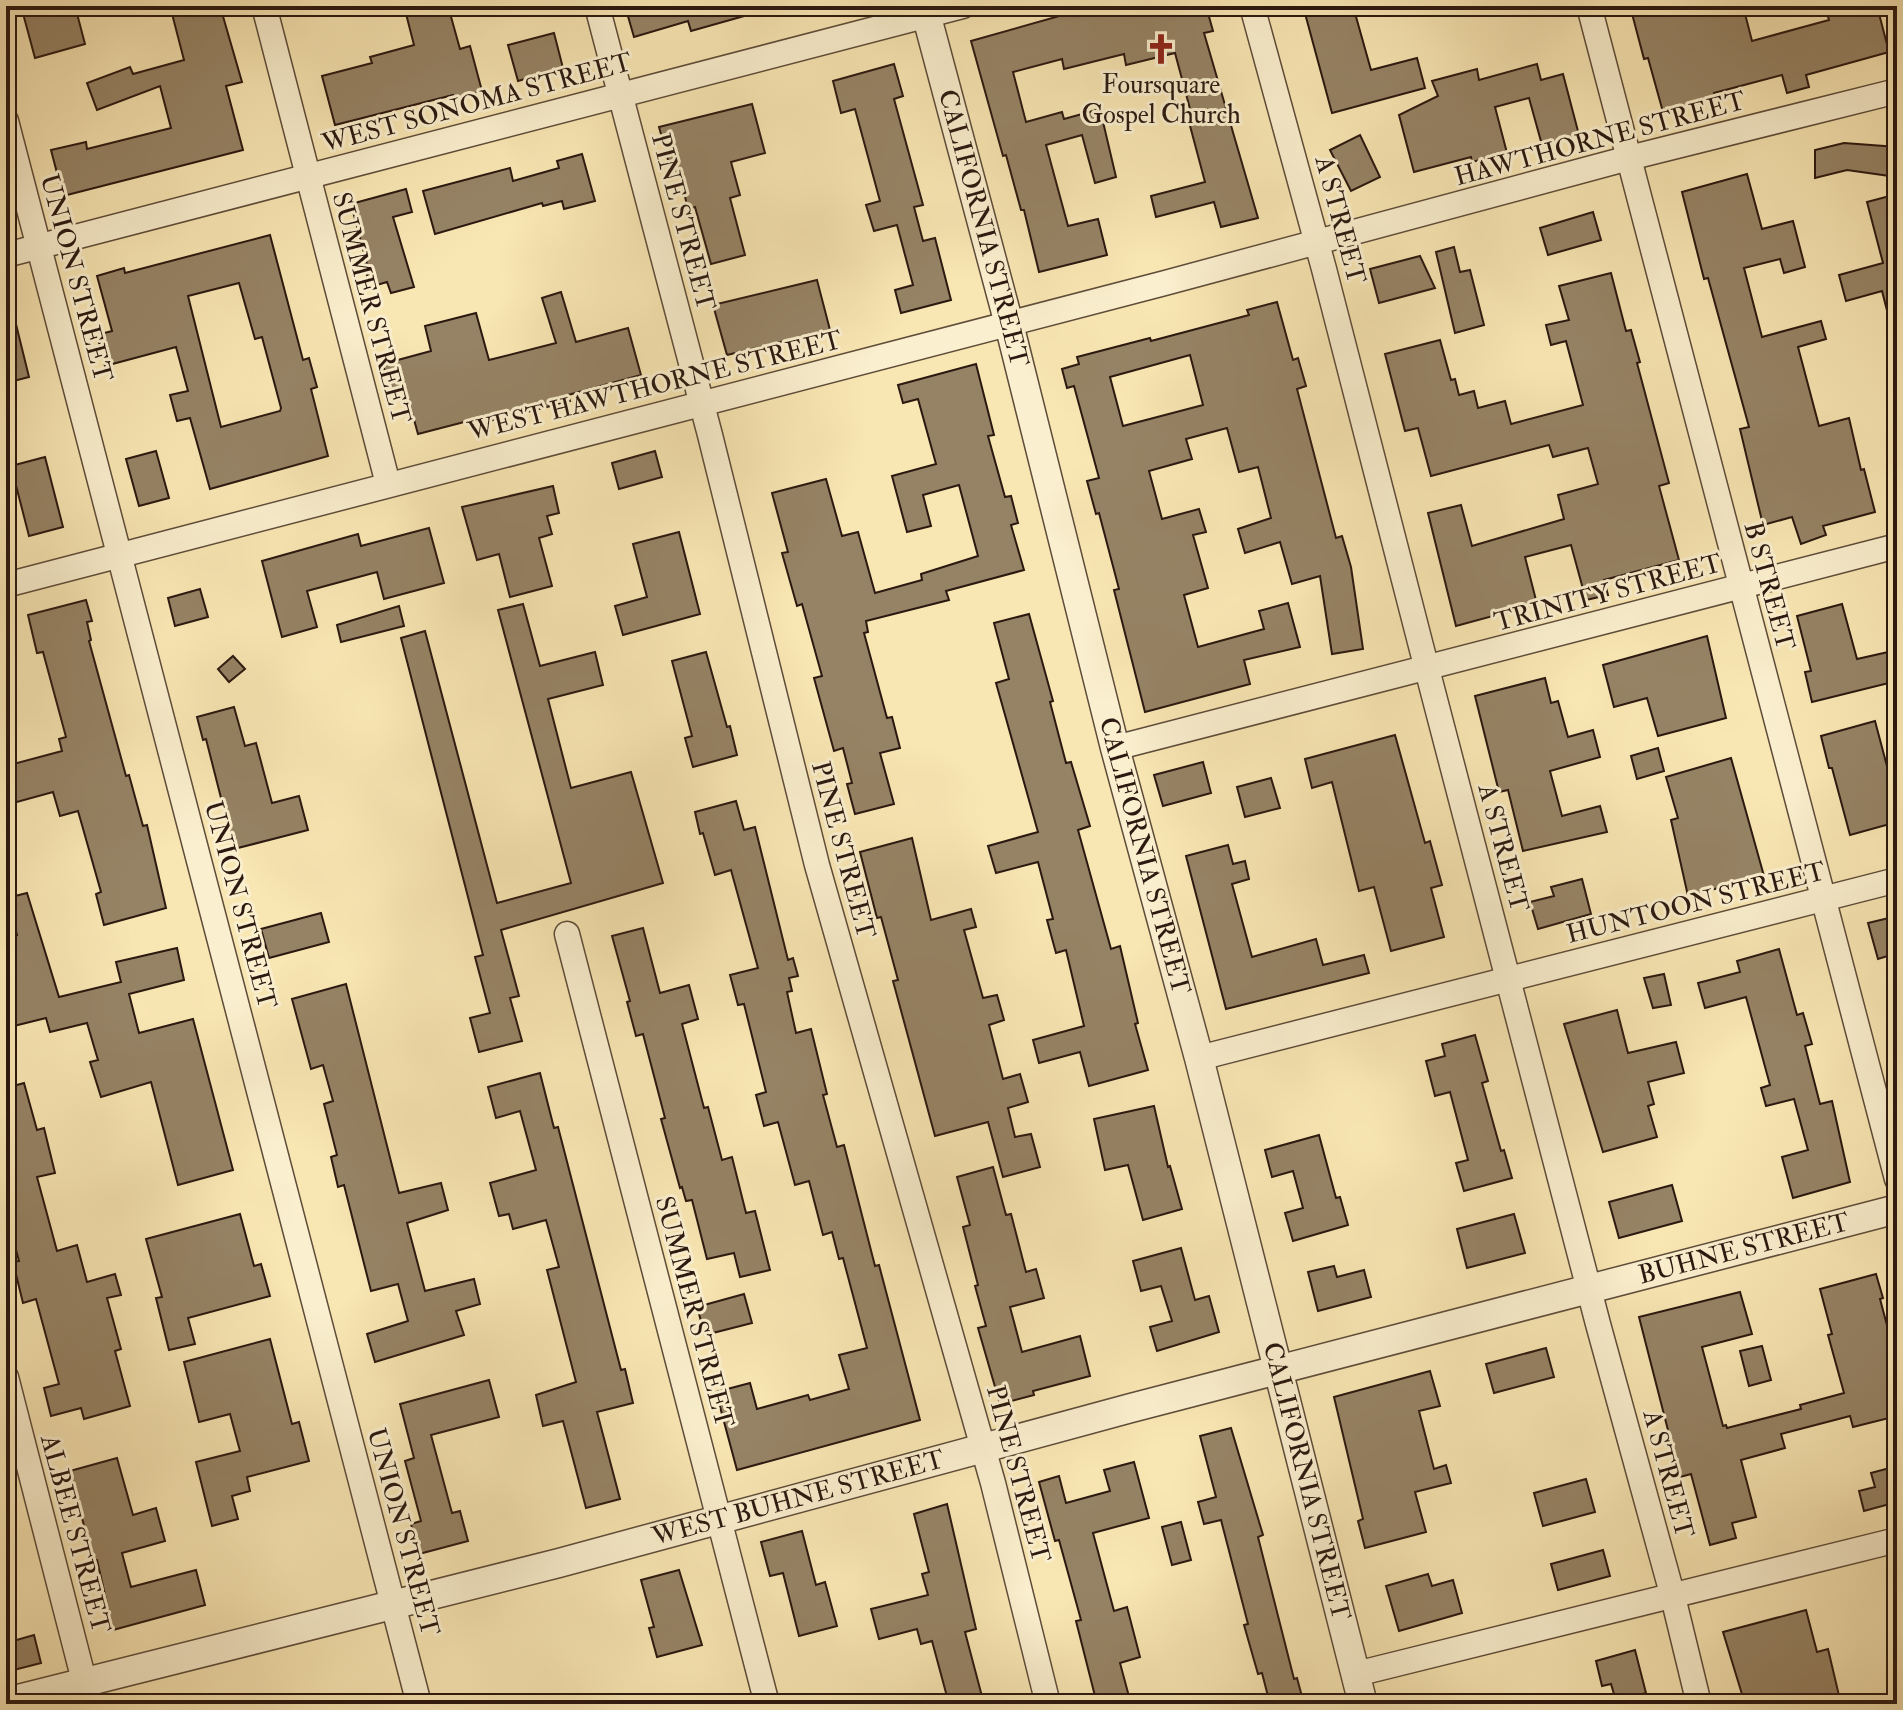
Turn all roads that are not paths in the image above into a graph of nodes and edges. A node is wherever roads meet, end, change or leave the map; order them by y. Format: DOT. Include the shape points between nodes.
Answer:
graph roads {
  1 [pos="264,6"];
  2 [pos="597,6"];
  3 [pos="963,6"];
  4 [pos="1252,6"];
  5 [pos="1589,6"];
  6 [pos="925,11"];
  7 [pos="1897,91"];
  8 [pos="621,95"];
  9 [pos="6,121"];
  10 [pos="1629,158"];
  11 [pos="307,177"];
  12 [pos="1317,243"];
  13 [pos="39,246"];
  14 [pos="6,255"];
  15 [pos="1009,324"];
  16 [pos="701,404"];
  17 [pos="388,484"];
  18 [pos="1897,546"];
  19 [pos="119,554"];
  20 [pos="6,585"];
  21 [pos="1740,587"];
  22 [pos="1427,669"];
  23 [pos="1115,748"];
  24 [pos="1897,880"];
  25 [pos="1824,900"];
  26 [pos="567,934"];
  27 [pos="1508,979"];
  28 [pos="1199,1058"];
  29 [pos="1897,1179"];
  30 [pos="1897,1209"];
  31 [pos="1589,1288"];
  32 [pos="1279,1370"];
  33 [pos="6,1377"];
  34 [pos="982,1448"];
  35 [pos="720,1518"];
  36 [pos="1897,1540"];
  37 [pos="1673,1597"];
  38 [pos="393,1605"];
  39 [pos="1356,1674"];
  40 [pos="87,1693"];
  41 [pos="6,1702"];
  42 [pos="419,1704"];
  43 [pos="767,1704"];
  44 [pos="1048,1704"];
  45 [pos="1363,1704"];
  46 [pos="1699,1704"];
  1 -- 11 [label="street, SUMMER STREET"];
  2 -- 8 [label="street, PINE STREET"];
  3 -- 6 [label="street, WEST SONOMA STREET"];
  4 -- 12 [label="street, A STREET"];
  5 -- 10 [label="street, B STREET"];
  6 -- 8 [label="street, WEST SONOMA STREET"];
  6 -- 15 [label="street, CALIFORNIA STREET"];
  7 -- 10 [label="street, HAWTHORNE STREET"];
  8 -- 11 [label="street, WEST SONOMA STREET"];
  8 -- 16 [label="street, PINE STREET"];
  9 -- 13 [label="street, UNION STREET"];
  10 -- 12 [label="street, HAWTHORNE STREET"];
  10 -- 21 [label="street, B STREET"];
  11 -- 13 [label="street, WEST SONOMA STREET"];
  11 -- 17 [label="street, SUMMER STREET"];
  12 -- 15 [label="street, WEST HAWTHORNE STREET"];
  12 -- 22 [label="street, A STREET"];
  13 -- 14 [label="street, WEST SONOMA STREET"];
  13 -- 19 [label="street, UNION STREET"];
  15 -- 16 [label="street, WEST HAWTHORNE STREET"];
  15 -- 23 [label="street, CALIFORNIA STREET"];
  16 -- 17 [label="street, WEST HAWTHORNE STREET"];
  16 -- 34 [label="street, PINE STREET" via="817,865"];
  17 -- 19 [label="street, WEST HAWTHORNE STREET"];
  18 -- 21 [label="street, TRINITY STREET"];
  19 -- 20 [label="street, WEST HAWTHORNE STREET"];
  19 -- 38 [label="street, UNION STREET"];
  21 -- 22 [label="street, TRINITY STREET"];
  21 -- 25 [label="street, B STREET"];
  22 -- 23 [label="street, TRINITY STREET"];
  22 -- 27 [label="street, A STREET"];
  23 -- 28 [label="street, CALIFORNIA STREET"];
  24 -- 25 [label="street, HUNTOON STREET"];
  25 -- 27 [label="street, HUNTOON STREET"];
  25 -- 29 [label="street, B STREET"];
  26 -- 35 [label="street, SUMMER STREET"];
  27 -- 28 [label="street, HUNTOON STREET"];
  27 -- 31 [label="street, A STREET"];
  28 -- 32 [label="street, CALIFORNIA STREET"];
  30 -- 31 [label="street, BUHNE STREET"];
  31 -- 32 [label="street, WEST BUHNE STREET"];
  31 -- 37 [label="street, A STREET"];
  32 -- 34 [label="street, WEST BUHNE STREET"];
  32 -- 39 [label="street, CALIFORNIA STREET"];
  33 -- 40 [label="street, ALBEE STREET"];
  34 -- 35 [label="street, WEST BUHNE STREET"];
  34 -- 44 [label="street, PINE STREET"];
  35 -- 38 [label="street, WEST BUHNE STREET"];
  35 -- 43 [label="street, SUMMER STREET"];
  36 -- 37 [label="street"];
  37 -- 39 [label="street"];
  37 -- 46 [label="street, A STREET"];
  38 -- 40 [label="street, WEST BUHNE STREET"];
  38 -- 42 [label="street, UNION STREET"];
  39 -- 45 [label="street, CALIFORNIA STREET"];
  40 -- 41 [label="street, WEST BUHNE STREET"];
}
